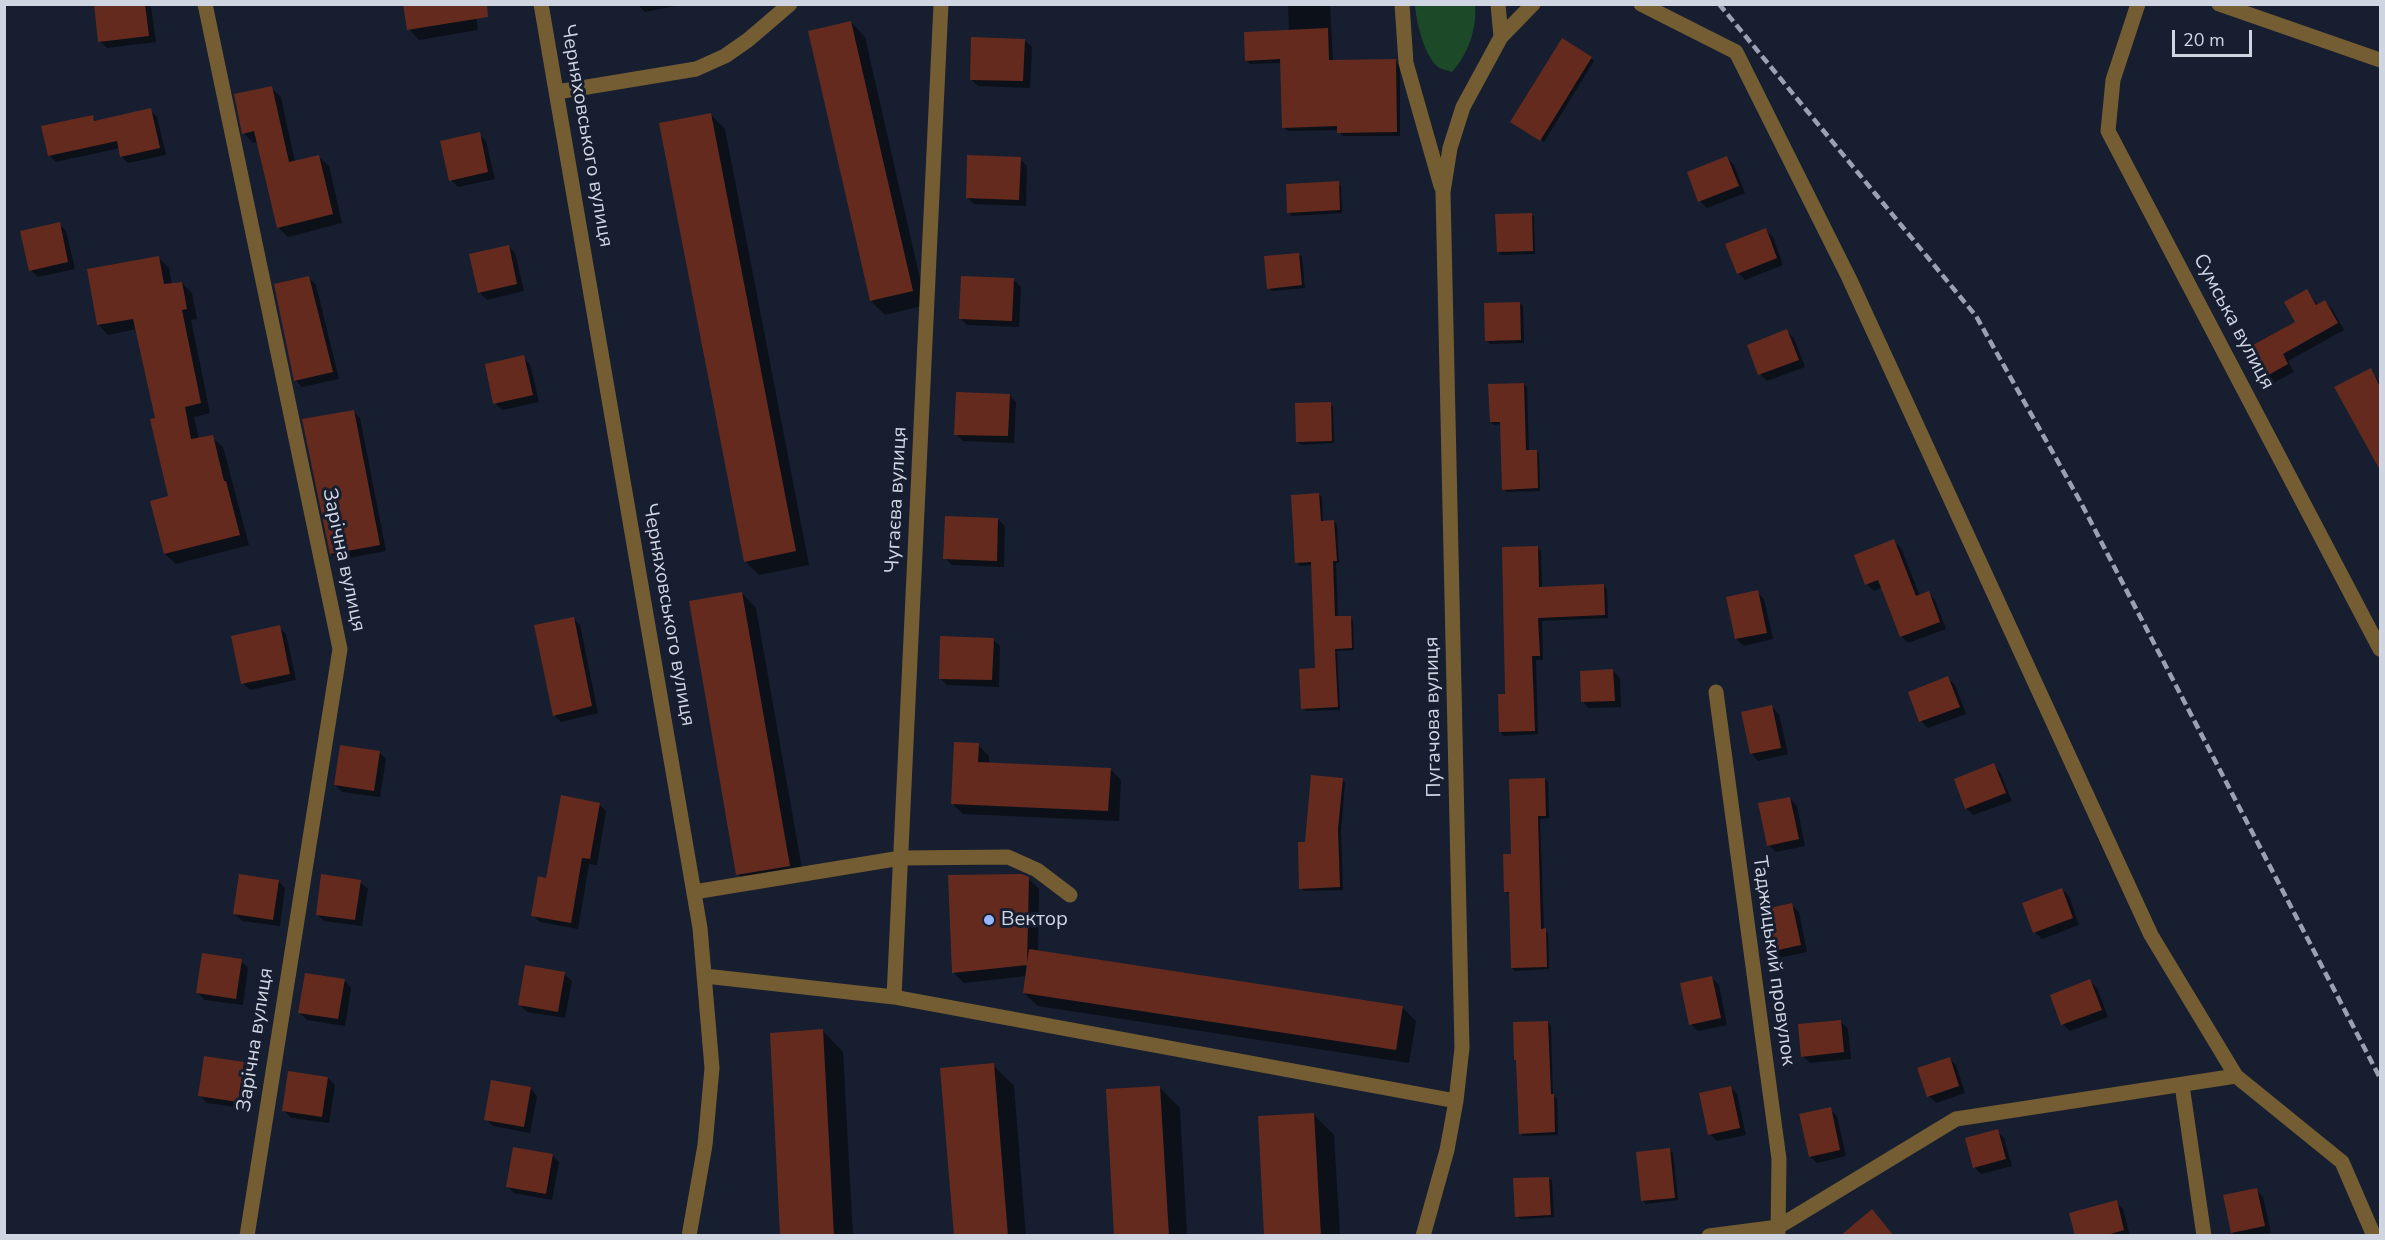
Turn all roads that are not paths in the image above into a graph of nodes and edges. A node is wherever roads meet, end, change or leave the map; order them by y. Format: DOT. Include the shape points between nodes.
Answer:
graph roads {
  1 [pos="205,4"];
  2 [pos="541,4"];
  3 [pos="790,4"];
  4 [pos="941,4"];
  5 [pos="1402,4"];
  6 [pos="1498,4"];
  7 [pos="1533,4"];
  8 [pos="1641,4"];
  9 [pos="2138,4"];
  10 [pos="2218,4"];
  11 [pos="1502,37"];
  12 [pos="2380,60"];
  13 [pos="557,92"];
  14 [pos="1443,192"];
  15 [pos="2380,649"];
  16 [pos="1716,692"];
  17 [pos="901,858"];
  18 [pos="694,892"];
  19 [pos="1070,895"];
  20 [pos="705,976"];
  21 [pos="894,996"];
  22 [pos="2236,1076"];
  23 [pos="2182,1085"];
  24 [pos="1456,1101"];
  25 [pos="1778,1231"];
  26 [pos="247,1236"];
  27 [pos="689,1236"];
  28 [pos="1423,1236"];
  29 [pos="1709,1236"];
  30 [pos="2204,1236"];
  31 [pos="2374,1236"];
  1 -- 26 [label="street, Зарічна вулиця" via="340,649"];
  2 -- 13 [label="street, Черняховського вулиця"];
  3 -- 13 [label="street" via="725,56 696,69"];
  4 -- 17 [label="street, Чугаєва вулиця"];
  5 -- 14 [label="street, Пугачова вулиця" via="1406,63"];
  6 -- 11 [label="street"];
  7 -- 11 [label="street, Пугачова вулиця"];
  8 -- 22 [label="street" via="1736,52 1854,289 2151,935"];
  9 -- 15 [label="street, Сумська вулиця" via="2113,80 2109,131"];
  10 -- 12 [label="street"];
  11 -- 14 [label="street, Пугачова вулиця" via="1463,107 1450,148"];
  13 -- 18 [label="street, Черняховського вулиця"];
  14 -- 24 [label="street, Пугачова вулиця" via="1462,1036"];
  16 -- 25 [label="street, Таджицький провулок" via="1779,1159"];
  17 -- 18 [label="street"];
  17 -- 19 [label="street" via="1008,857 1036,870"];
  17 -- 21 [label="street, Чугаєва вулиця"];
  18 -- 20 [label="street, Черняховського вулиця"];
  20 -- 21 [label="street"];
  20 -- 27 [label="street, Черняховського вулиця" via="712,1068 705,1145"];
  21 -- 24 [label="street"];
  22 -- 23 [label="street"];
  22 -- 31 [label="street" via="2342,1162"];
  23 -- 25 [label="street" via="1956,1119"];
  23 -- 30 [label="street"];
  24 -- 28 [label="street, Пугачова вулиця"];
  25 -- 29 [label="street"];
}
